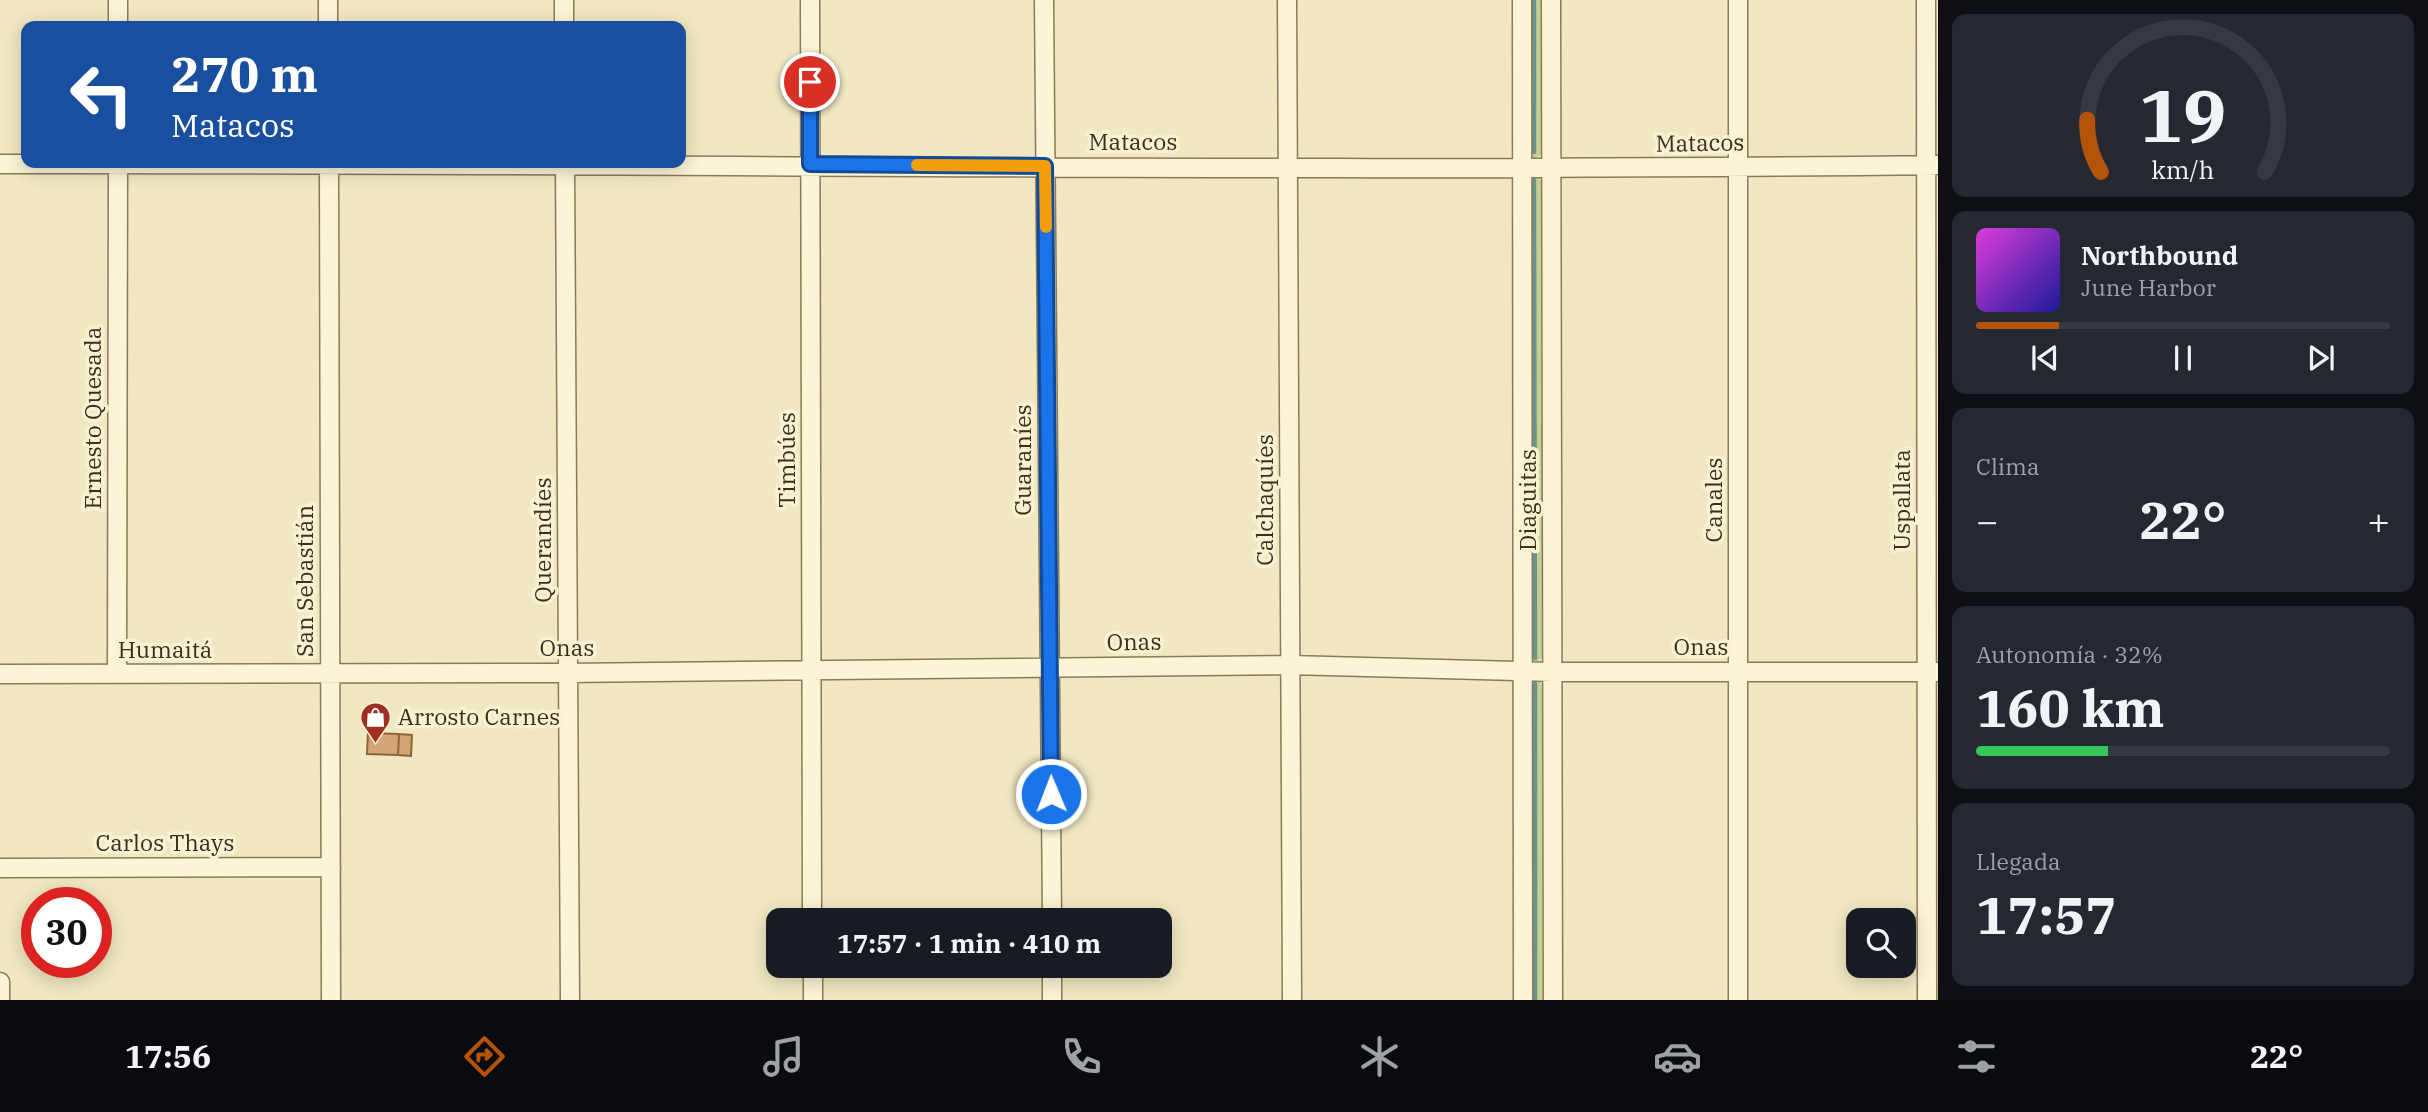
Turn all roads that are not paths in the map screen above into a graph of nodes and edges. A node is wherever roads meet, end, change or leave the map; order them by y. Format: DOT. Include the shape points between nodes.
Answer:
graph roads {
  1 [pos="118,0"];
  2 [pos="328,0"];
  3 [pos="564,0"];
  4 [pos="810,0"];
  5 [pos="1044,0"];
  6 [pos="1287,0"];
  7 [pos="1522,0"];
  8 [pos="1551,0"];
  9 [pos="1738,0"];
  10 [pos="1926,0"];
  11 [pos="118,21"];
  12 [pos="328,21"];
  13 [pos="564,21"];
  14 [pos="0,164"];
  15 [pos="21,164"];
  16 [pos="686,164"];
  17 [pos="810,164"];
  18 [pos="1932,165"];
  19 [pos="1045,166"];
  20 [pos="1288,167"];
  21 [pos="1738,167"];
  22 [pos="118,168"];
  23 [pos="328,168"];
  24 [pos="565,168"];
  25 [pos="1522,168"];
  26 [pos="1551,169"];
  27 [pos="1290,665"];
  28 [pos="1050,668"];
  29 [pos="812,670"];
  30 [pos="1522,670"];
  31 [pos="1553,672"];
  32 [pos="1738,672"];
  33 [pos="1932,672"];
  34 [pos="568,673"];
  35 [pos="0,674"];
  36 [pos="117,674"];
  37 [pos="330,674"];
  38 [pos="331,867"];
  39 [pos="0,868"];
  40 [pos="812,908"];
  41 [pos="1052,908"];
  42 [pos="813,978"];
  43 [pos="1052,978"];
  44 [pos="0,982"];
  45 [pos="0,1000"];
  46 [pos="331,1000"];
  47 [pos="570,1000"];
  48 [pos="813,1000"];
  49 [pos="1052,1000"];
  50 [pos="1292,1000"];
  51 [pos="1523,1000"];
  52 [pos="1553,1000"];
  53 [pos="1738,1000"];
  54 [pos="1927,1000"];
  1 -- 11 [label="street"];
  2 -- 12 [label="street"];
  3 -- 13 [label="street"];
  4 -- 17 [label="street, Timbúes"];
  5 -- 19 [label="street, Guaraníes"];
  6 -- 20 [label="street, Calchaquíes"];
  7 -- 25 [label="street, Diaguitas"];
  8 -- 26 [label="street, Diaguitas"];
  9 -- 21 [label="street, Canales"];
  10 -- 18 [label="street, Uspallata"];
  14 -- 15 [label="street, Matacos"];
  16 -- 17 [label="street, Matacos"];
  17 -- 19 [label="street, Matacos"];
  17 -- 29 [label="street, Timbúes"];
  18 -- 21 [label="street, Matacos"];
  18 -- 33 [label="street, Uspallata"];
  19 -- 20 [label="street, Matacos"];
  19 -- 28 [label="street, Guaraníes"];
  20 -- 25 [label="street, Matacos"];
  20 -- 27 [label="street, Calchaquíes"];
  21 -- 26 [label="street, Matacos"];
  21 -- 32 [label="street, Canales"];
  22 -- 36 [label="street, Ernesto Quesada"];
  23 -- 37 [label="street, San Sebastián"];
  24 -- 34 [label="street, Querandíes"];
  25 -- 26 [label="street, Matacos"];
  25 -- 30 [label="street, Diaguitas"];
  26 -- 31 [label="street, Diaguitas"];
  27 -- 28 [label="street, Onas"];
  27 -- 30 [label="street, Onas"];
  27 -- 50 [label="street, Calchaquíes"];
  28 -- 29 [label="street, Onas"];
  28 -- 41 [label="street, Guaraníes"];
  29 -- 34 [label="street, Onas"];
  29 -- 40 [label="street, Timbúes"];
  30 -- 31 [label="street, Onas"];
  30 -- 51 [label="street, Diaguitas"];
  31 -- 32 [label="street, Onas"];
  31 -- 52 [label="street, Diaguitas"];
  32 -- 33 [label="street, Onas"];
  32 -- 53 [label="street, Canales"];
  33 -- 54 [label="street, Uspallata"];
  34 -- 37 [label="street, Onas"];
  34 -- 47 [label="street, Querandíes"];
  35 -- 36 [label="street, Humaitá"];
  36 -- 37 [label="street, Humaitá"];
  37 -- 38 [label="street, San Sebastián"];
  38 -- 39 [label="street, Carlos Thays"];
  38 -- 46 [label="street, San Sebastián"];
  42 -- 48 [label="street"];
  43 -- 49 [label="street"];
  44 -- 45 [label="street"];
}
